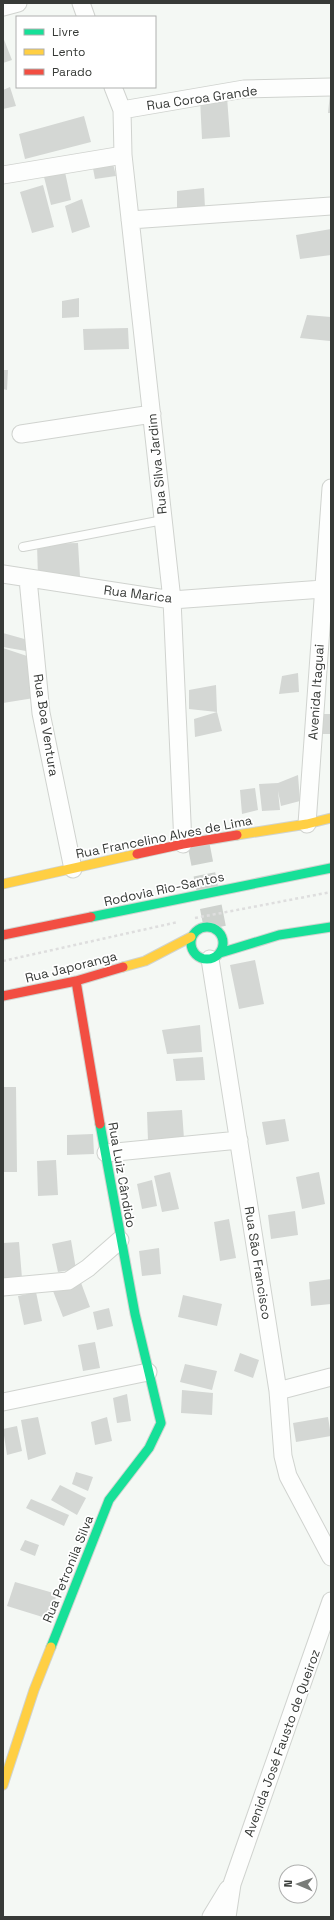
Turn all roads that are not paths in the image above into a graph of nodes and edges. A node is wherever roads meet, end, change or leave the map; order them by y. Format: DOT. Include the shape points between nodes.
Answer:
graph roads {
  1 [pos="18,3"];
  2 [pos="81,3"];
  3 [pos="3,7"];
  4 [pos="86,16"];
  5 [pos="331,87"];
  6 [pos="113,88"];
  7 [pos="122,110"];
  8 [pos="123,155"];
  9 [pos="3,175"];
  10 [pos="331,206"];
  11 [pos="130,220"];
  12 [pos="152,414"];
  13 [pos="21,434"];
  14 [pos="331,488"];
  15 [pos="163,520"];
  16 [pos="23,547"];
  17 [pos="3,574"];
  18 [pos="28,579"];
  19 [pos="323,589"];
  20 [pos="172,600"];
  21 [pos="331,818"];
  22 [pos="307,824"];
  23 [pos="183,844"];
  24 [pos="331,868"];
  25 [pos="73,869"];
  26 [pos="3,884"];
  27 [pos="331,927"];
  28 [pos="222,935"];
  29 [pos="234,935"];
  30 [pos="247,935"];
  31 [pos="279,935"];
  32 [pos="3,936"];
  33 [pos="192,938"];
  34 [pos="211,957"];
  35 [pos="188,959"];
  36 [pos="166,960"];
  37 [pos="145,961"];
  38 [pos="76,981"];
  39 [pos="3,996"];
  40 [pos="239,1140"];
  41 [pos="106,1153"];
  42 [pos="120,1240"];
  43 [pos="3,1287"];
  44 [pos="148,1372"];
  45 [pos="331,1378"];
  46 [pos="278,1391"];
  47 [pos="3,1402"];
  48 [pos="331,1557"];
  49 [pos="331,1601"];
  50 [pos="3,1782"];
  51 [pos="232,1884"];
  52 [pos="211,1917"];
  53 [pos="227,1917"];
  1 -- 3 [label="street"];
  2 -- 4 [label="street"];
  5 -- 7 [label="street, Rua Coroa Grande" via="244,89"];
  6 -- 7 [label="street, Rua Silva Jardim"];
  7 -- 8 [label="street, Rua Silva Jardim"];
  8 -- 9 [label="street"];
  8 -- 11 [label="street, Rua Silva Jardim"];
  10 -- 11 [label="street"];
  11 -- 12 [label="street, Rua Silva Jardim"];
  12 -- 13 [label="street"];
  12 -- 15 [label="street, Rua Silva Jardim"];
  14 -- 19 [label="street, Avenida Itaguai"];
  15 -- 16 [label="lane"];
  15 -- 20 [label="street, Rua Silva Jardim"];
  17 -- 18 [label="street, Rua Marica"];
  18 -- 20 [label="street, Rua Marica"];
  18 -- 25 [label="street, Rua Boa Ventura" via="41,713"];
  19 -- 20 [label="street, Rua Marica"];
  19 -- 22 [label="street, Avenida Itaguai"];
  20 -- 23 [label="street, Rua Silva Jardim"];
  21 -- 22 [label="main road, Rua Francelino Alves de Lima"];
  22 -- 23 [label="main road, Rua Francelino Alves de Lima"];
  23 -- 25 [label="main road, Rua Francelino Alves de Lima"];
  24 -- 32 [label="main road, Rodovia Rio-Santos"];
  25 -- 26 [label="main road, Rua Francelino Alves de Lima"];
  27 -- 31 [label="main road"];
  28 -- 29 [label="main road"];
  28 -- 33 [label="main road" via="215,928 207,926 198,929"];
  28 -- 34 [label="main road" via="224,944"];
  30 -- 31 [label="main road"];
  31 -- 34 [label="main road"];
  33 -- 34 [label="main road" via="191,948 194,952"];
  33 -- 37 [label="main road, Rua Japoranga"];
  34 -- 35 [label="main road"];
  34 -- 40 [label="street, Rua São Francisco"];
  36 -- 37 [label="main road, Rua Japoranga"];
  37 -- 38 [label="main road, Rua Japoranga"];
  38 -- 39 [label="main road, Rua Japoranga"];
  38 -- 41 [label="main road, Rua Luiz Cândido"];
  40 -- 41 [label="street"];
  40 -- 46 [label="street, Rua São Francisco"];
  41 -- 42 [label="main road, Rua Luiz Cândido"];
  42 -- 43 [label="street" via="88,1268 68,1281"];
  42 -- 44 [label="main road, Rua Luiz Cândido"];
  44 -- 47 [label="street"];
  44 -- 50 [label="main road, Rua Petronila Silva" via="161,1423 149,1448 109,1500 34,1690"];
  45 -- 46 [label="street"];
  46 -- 48 [label="street, Rua São Francisco" via="283,1456 288,1476"];
  49 -- 51 [label="street, Avenida José Fausto de Queiroz"];
  51 -- 52 [label="street, Avenida José Fausto de Queiroz"];
  51 -- 53 [label="street, Avenida José Fausto de Queiroz"];
}
